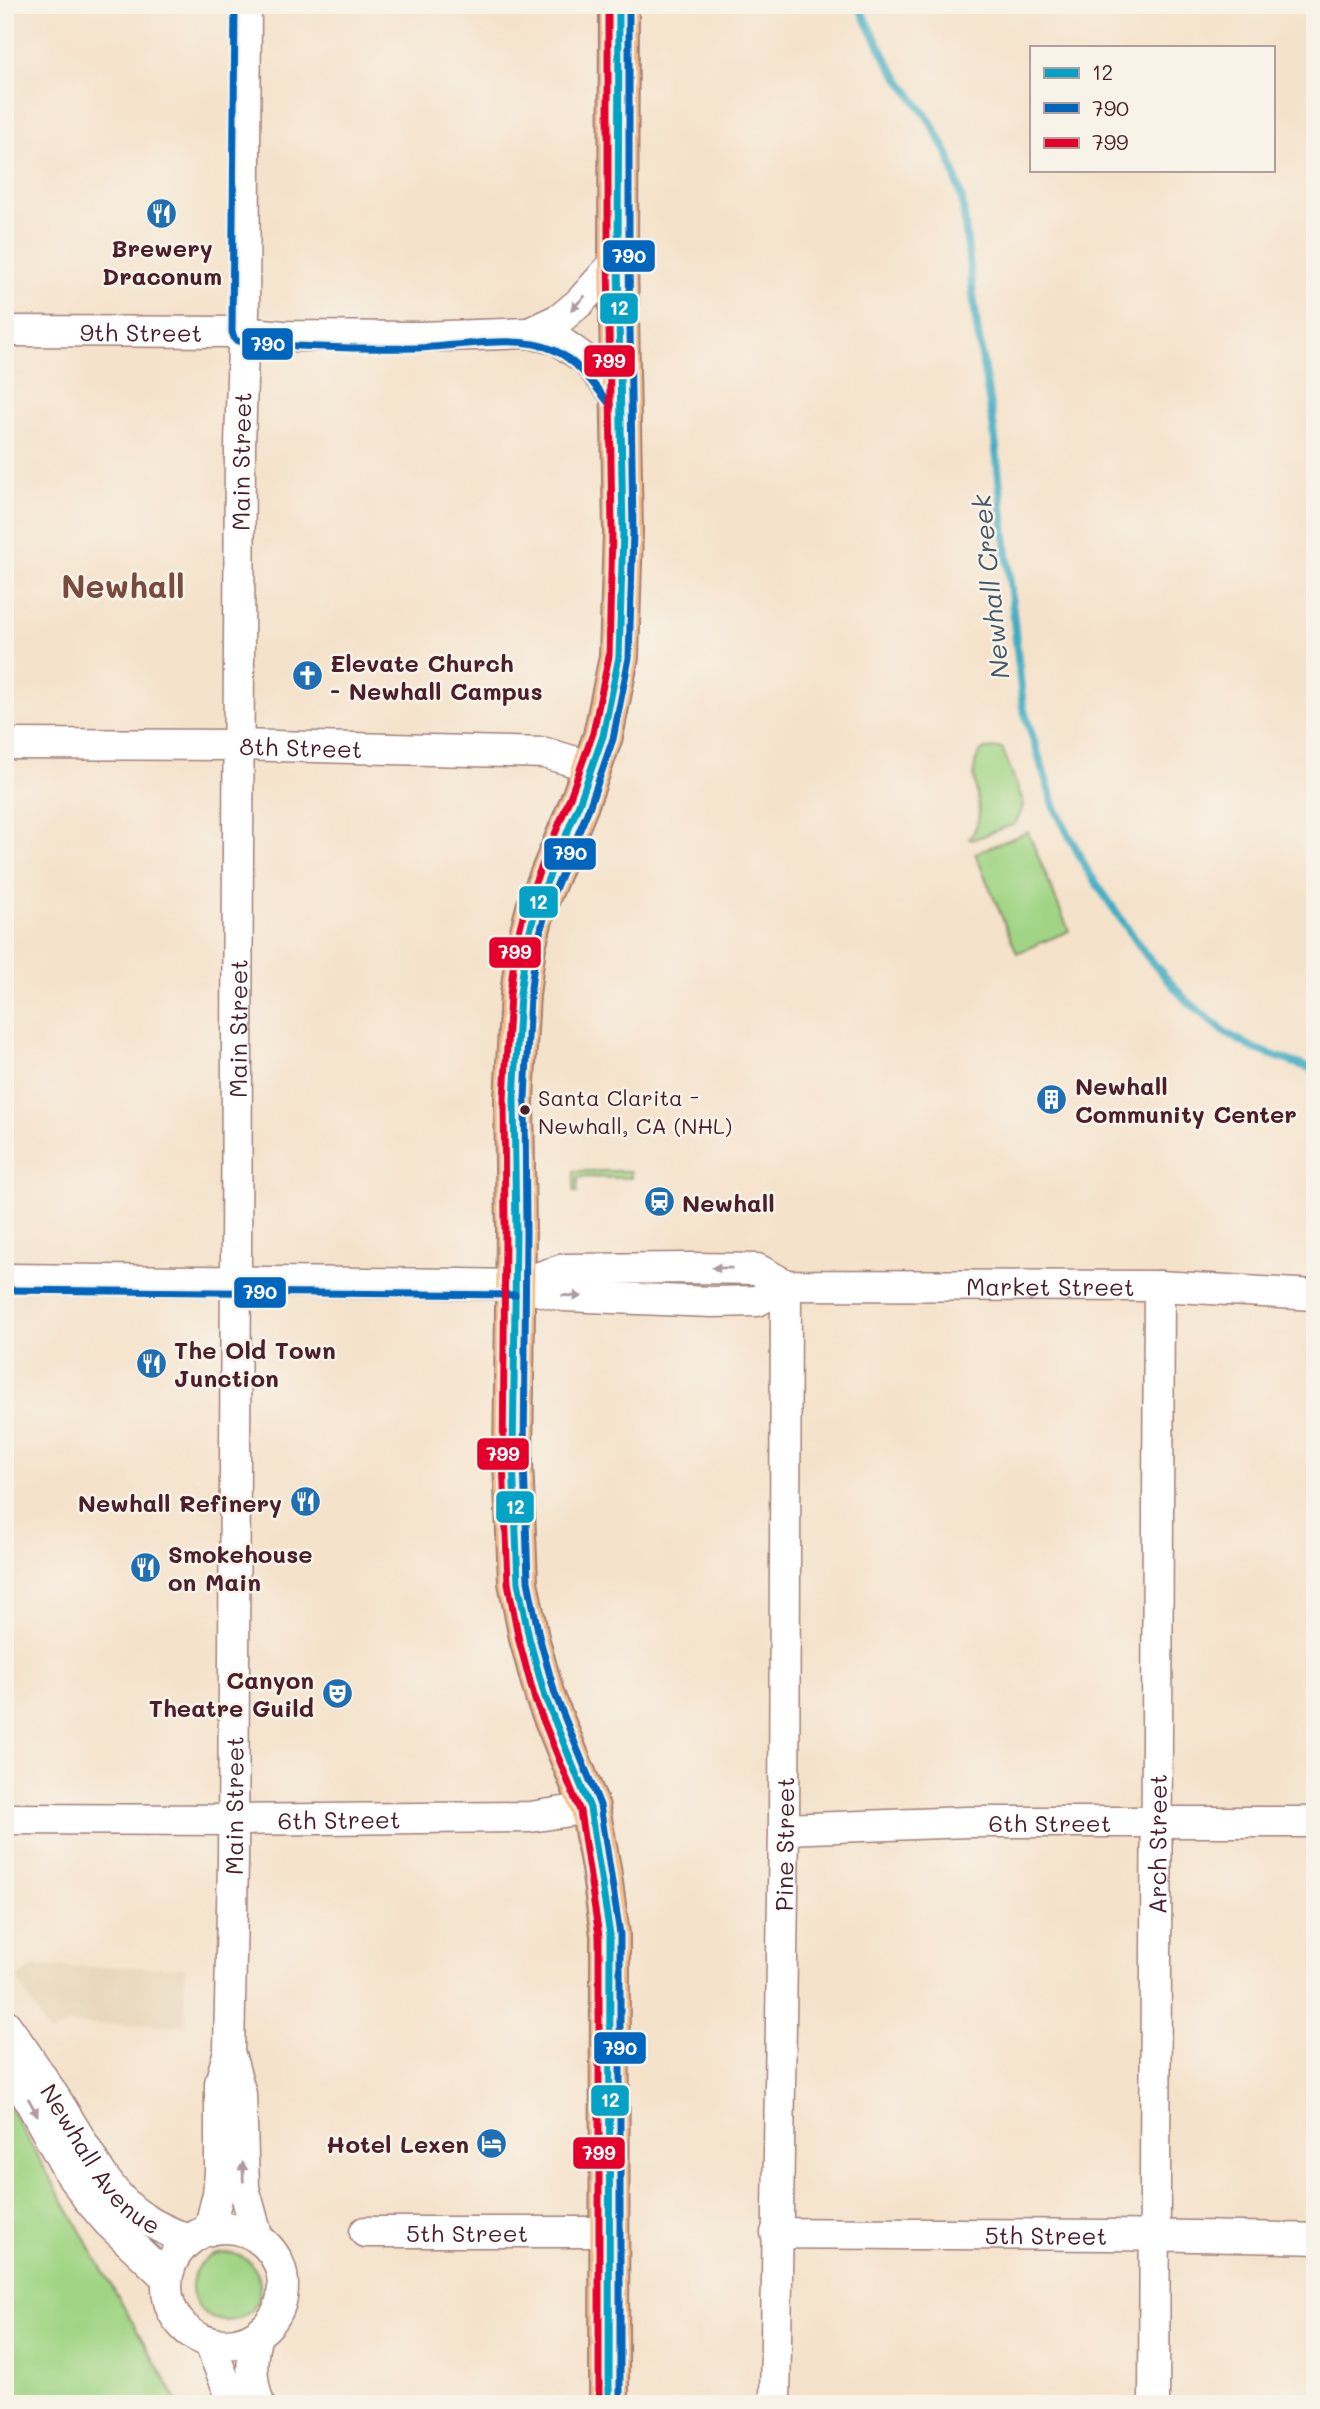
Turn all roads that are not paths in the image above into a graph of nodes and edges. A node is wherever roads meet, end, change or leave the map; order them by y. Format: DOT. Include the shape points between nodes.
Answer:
graph roads {
  1 [pos="246,5"];
  2 [pos="619,5"];
  3 [pos="618,259"];
  4 [pos="5,331"];
  5 [pos="242,332"];
  6 [pos="529,333"];
  7 [pos="620,399"];
  8 [pos="5,744"];
  9 [pos="240,745"];
  10 [pos="593,767"];
  11 [pos="5,1279"];
  12 [pos="236,1282"];
  13 [pos="515,1285"];
  14 [pos="786,1285"];
  15 [pos="1159,1286"];
  16 [pos="1315,1295"];
  17 [pos="590,1808"];
  18 [pos="5,1819"];
  19 [pos="233,1820"];
  20 [pos="1315,1822"];
  21 [pos="1158,1823"];
  22 [pos="784,1829"];
  23 [pos="5,2024"];
  24 [pos="5,2045"];
  25 [pos="229,2051"];
  26 [pos="365,2232"];
  27 [pos="611,2232"];
  28 [pos="776,2233"];
  29 [pos="1155,2234"];
  30 [pos="199,2235"];
  31 [pos="258,2238"];
  32 [pos="1315,2239"];
  33 [pos="167,2278"];
  34 [pos="257,2335"];
  35 [pos="209,2342"];
  36 [pos="234,2404"];
  37 [pos="259,2404"];
  38 [pos="609,2404"];
  39 [pos="775,2404"];
  40 [pos="1154,2404"];
  1 -- 5 [label="street, Main Street"];
  2 -- 3 [label="main road"];
  3 -- 6 [label="street, 9th Street, one-way" via="561,318"];
  3 -- 7 [label="main road"];
  4 -- 5 [label="street, 9th Street"];
  5 -- 6 [label="street, 9th Street" via="419,337"];
  5 -- 9 [label="street, Main Street"];
  6 -- 7 [label="street, 9th Street" via="558,340 586,360"];
  7 -- 10 [label="main road" via="624,532 619,657"];
  8 -- 9 [label="street, 8th Street"];
  9 -- 10 [label="street, 8th Street" via="545,753"];
  9 -- 12 [label="street, Main Street"];
  10 -- 13 [label="main road" via="536,908 527,946 514,1099"];
  11 -- 12 [label="street, Market Street"];
  12 -- 13 [label="street, Market Street"];
  12 -- 19 [label="street, Main Street"];
  13 -- 14 [label="street, Market Street" via="564,1269 692,1268 757,1269"];
  13 -- 17 [label="main road" via="517,1582 545,1697"];
  14 -- 15 [label="street, Market Street"];
  14 -- 22 [label="street, Pine Street"];
  15 -- 16 [label="street, Market Street"];
  15 -- 21 [label="street, Arch Street"];
  17 -- 19 [label="street, 6th Street" via="530,1817"];
  17 -- 27 [label="main road" via="610,1935"];
  18 -- 19 [label="street, 6th Street"];
  19 -- 25 [label="street, Main Street"];
  20 -- 21 [label="street, 6th Street"];
  21 -- 22 [label="street, 6th Street" via="967,1822"];
  21 -- 29 [label="street, Arch Street"];
  22 -- 28 [label="street, Pine Street"];
  23 -- 30 [label="street, Newhall Avenue" via="121,2200 159,2228"];
  24 -- 33 [label="street, Newhall Avenue, one-way" via="20,2083 88,2199"];
  25 -- 30 [label="street, Main Street" via="220,2083 218,2194"];
  31 -- 25 [label="street, Main Street, one-way" via="244,2188 241,2094"];
  26 -- 27 [label="street, 5th Street"];
  27 -- 38 [label="main road"];
  28 -- 29 [label="street, 5th Street"];
  28 -- 39 [label="street, Pine Street"];
  29 -- 32 [label="street, 5th Street"];
  29 -- 40 [label="street, Arch Street"];
  30 -- 31 [label="street" via="229,2228"];
  30 -- 33 [label="street" via="176,2253"];
  31 -- 34 [label="street" via="278,2262 283,2292 277,2312"];
  33 -- 35 [label="street" via="168,2299 176,2318 190,2333"];
  34 -- 35 [label="street" via="239,2343"];
  34 -- 37 [label="street" via="250,2365"];
  35 -- 36 [label="street"];
}
